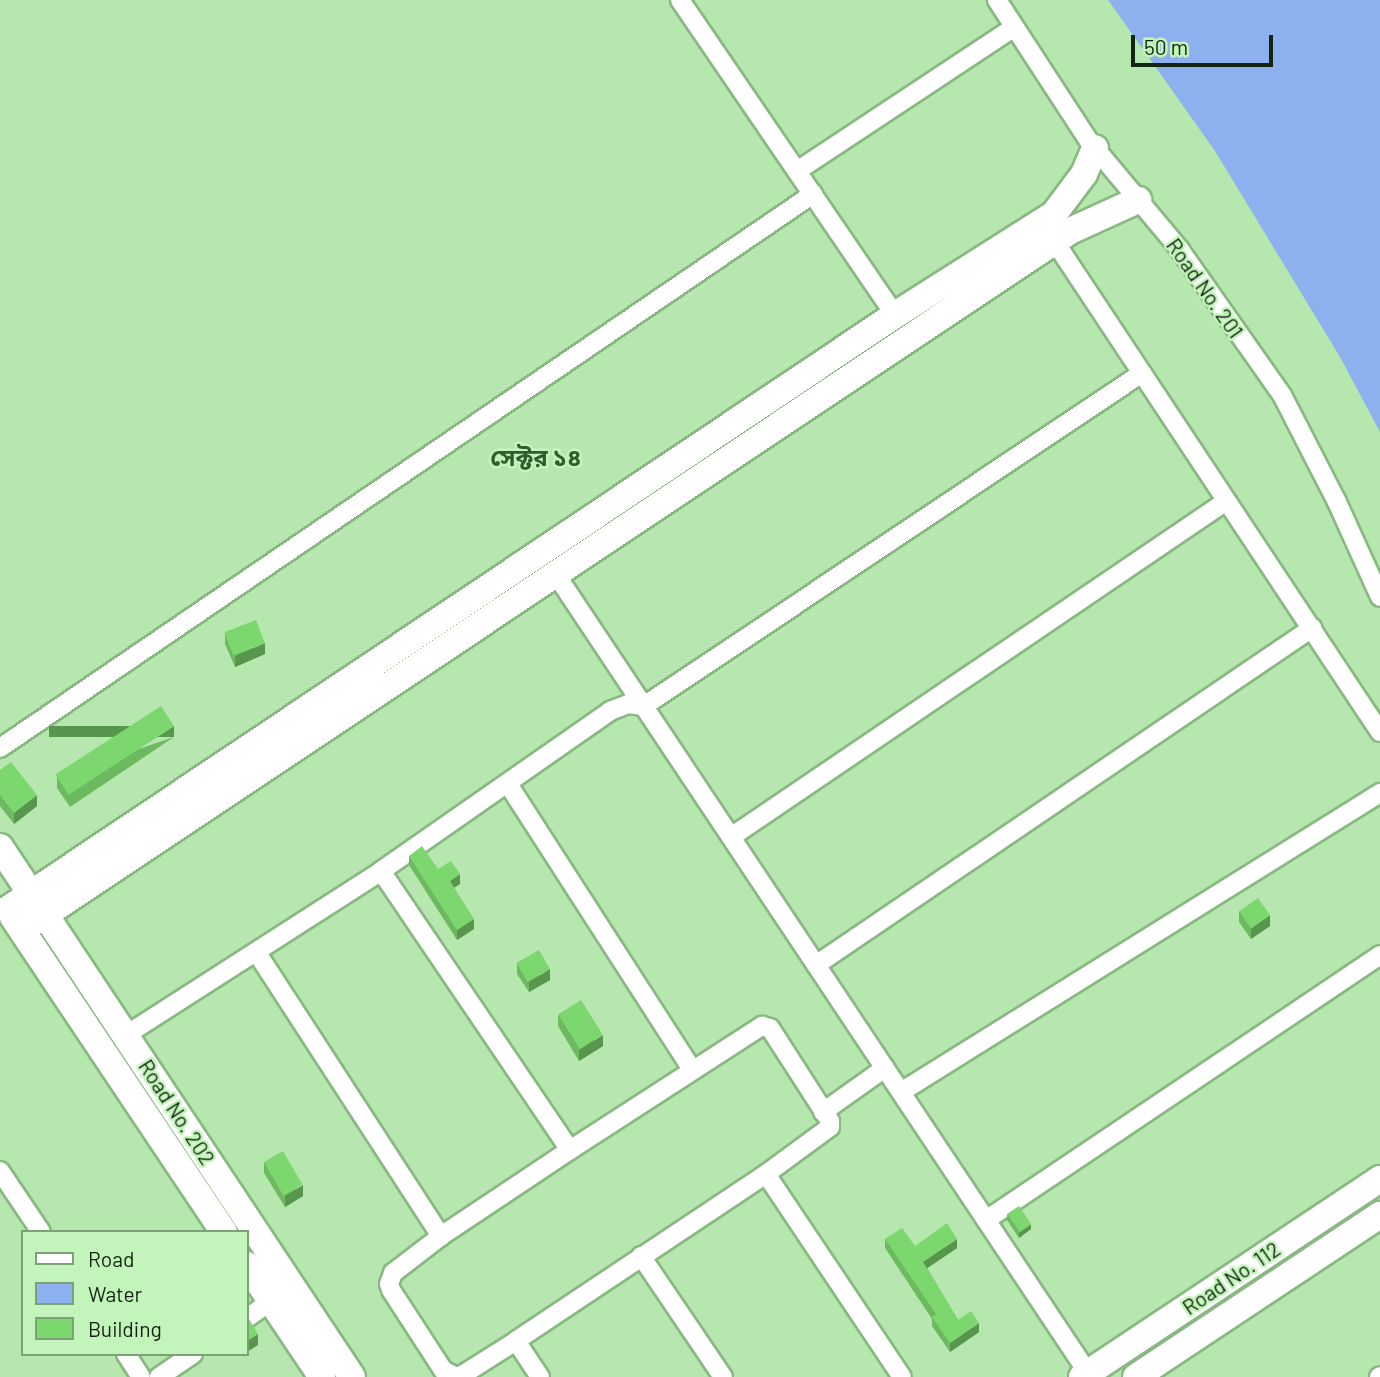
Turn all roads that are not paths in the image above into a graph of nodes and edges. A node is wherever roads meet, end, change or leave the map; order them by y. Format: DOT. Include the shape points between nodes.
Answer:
graph roads {
  1 [pos="680,0"];
  2 [pos="997,0"];
  3 [pos="1013,28"];
  4 [pos="1096,148"];
  5 [pos="797,171"];
  6 [pos="813,194"];
  7 [pos="1138,200"];
  8 [pos="1055,242"];
  9 [pos="895,315"];
  10 [pos="1142,373"];
  11 [pos="1225,502"];
  12 [pos="557,576"];
  13 [pos="1380,597"];
  14 [pos="1312,628"];
  15 [pos="644,706"];
  16 [pos="1380,732"];
  17 [pos="0,748"];
  18 [pos="508,784"];
  19 [pos="1380,793"];
  20 [pos="731,837"];
  21 [pos="0,847"];
  22 [pos="382,871"];
  23 [pos="38,904"];
  24 [pos="10,912"];
  25 [pos="257,953"];
  26 [pos="1380,955"];
  27 [pos="816,965"];
  28 [pos="126,1035"];
  29 [pos="885,1068"];
  30 [pos="692,1069"];
  31 [pos="901,1092"];
  32 [pos="823,1112"];
  33 [pos="570,1150"];
  34 [pos="0,1171"];
  35 [pos="766,1174"];
  36 [pos="1380,1179"];
  37 [pos="1380,1215"];
  38 [pos="986,1220"];
  39 [pos="40,1230"];
  40 [pos="223,1230"];
  41 [pos="442,1236"];
  42 [pos="641,1256"];
  43 [pos="248,1266"];
  44 [pos="271,1301"];
  45 [pos="248,1317"];
  46 [pos="516,1341"];
  47 [pos="126,1356"];
  48 [pos="190,1356"];
  49 [pos="1150,1373"];
  50 [pos="1087,1376"];
  51 [pos="141,1377"];
  52 [pos="159,1377"];
  53 [pos="322,1377"];
  54 [pos="352,1377"];
  55 [pos="540,1377"];
  56 [pos="723,1377"];
  57 [pos="902,1377"];
  1 -- 5 [label="street"];
  2 -- 3 [label="street, Road No. 201"];
  3 -- 4 [label="street, Road No. 201"];
  3 -- 5 [label="street"];
  4 -- 7 [label="street, Road No. 201"];
  4 -- 9 [label="street" via="1077,186 1054,214"];
  5 -- 6 [label="street"];
  6 -- 9 [label="street"];
  6 -- 17 [label="street"];
  7 -- 8 [label="street" via="1100,215"];
  7 -- 13 [label="street, Road No. 201" via="1180,250 1282,396"];
  8 -- 10 [label="street"];
  8 -- 12 [label="street"];
  9 -- 23 [label="street"];
  10 -- 11 [label="street"];
  10 -- 15 [label="street"];
  11 -- 14 [label="street"];
  11 -- 20 [label="street"];
  12 -- 15 [label="street"];
  12 -- 23 [label="street"];
  14 -- 16 [label="street"];
  14 -- 27 [label="street"];
  15 -- 18 [label="street" via="610,711"];
  15 -- 20 [label="street"];
  18 -- 22 [label="street"];
  18 -- 30 [label="street"];
  19 -- 31 [label="street"];
  20 -- 27 [label="street"];
  21 -- 23 [label="street, Road No. 202"];
  22 -- 25 [label="street"];
  22 -- 33 [label="street"];
  23 -- 24 [label="street"];
  23 -- 28 [label="street, Road No. 202"];
  24 -- 40 [label="street, Road No. 202"];
  25 -- 28 [label="street"];
  25 -- 41 [label="street"];
  26 -- 38 [label="street"];
  27 -- 29 [label="street"];
  28 -- 54 [label="street, Road No. 202"];
  29 -- 31 [label="street"];
  29 -- 32 [label="street"];
  30 -- 32 [label="street" via="766,1026"];
  30 -- 33 [label="street"];
  31 -- 38 [label="street"];
  32 -- 35 [label="street" via="830,1127"];
  33 -- 41 [label="street"];
  34 -- 39 [label="street"];
  35 -- 42 [label="street"];
  35 -- 57 [label="street"];
  36 -- 50 [label="street, Road No. 112"];
  37 -- 49 [label="street, Road No. 112"];
  38 -- 50 [label="street"];
  41 -- 46 [label="street" via="400,1267 389,1284 443,1370 456,1377"];
  42 -- 46 [label="street"];
  42 -- 56 [label="street"];
  43 -- 44 [label="street"];
  44 -- 45 [label="street"];
  44 -- 53 [label="street"];
  46 -- 55 [label="street"];
  47 -- 51 [label="street"];
  48 -- 52 [label="street"];
}
